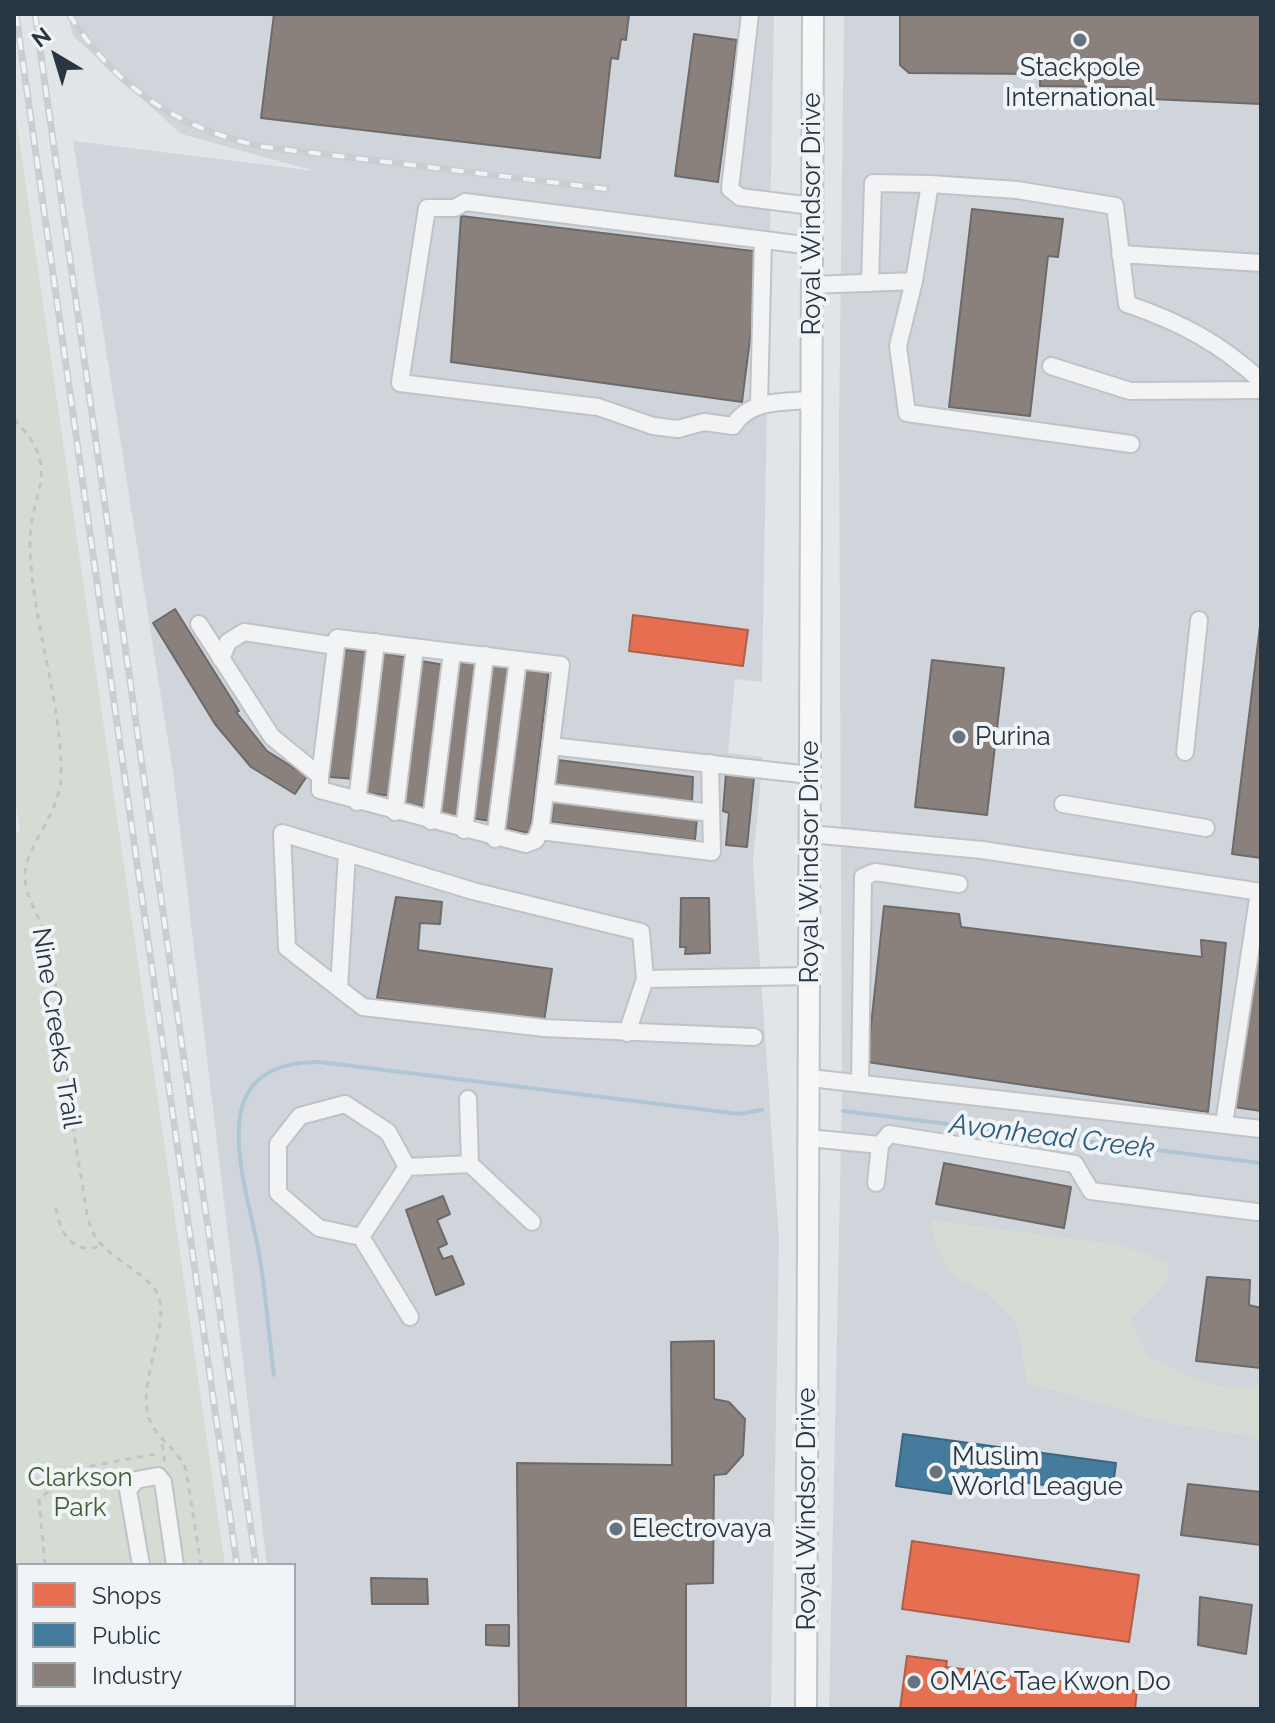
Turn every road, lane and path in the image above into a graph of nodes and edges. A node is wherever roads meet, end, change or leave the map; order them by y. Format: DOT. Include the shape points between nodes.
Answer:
graph roads {
  1 [pos="750,14"];
  2 [pos="813,14"];
  3 [pos="930,184"];
  4 [pos="812,206"];
  5 [pos="763,240"];
  6 [pos="812,246"];
  7 [pos="1120,254"];
  8 [pos="1261,263"];
  9 [pos="914,281"];
  10 [pos="870,283"];
  11 [pos="812,285"];
  12 [pos="1051,366"];
  13 [pos="1261,381"];
  14 [pos="1261,390"];
  15 [pos="811,400"];
  16 [pos="759,405"];
  17 [pos="14,419"];
  18 [pos="1131,444"];
  19 [pos="1199,620"];
  20 [pos="199,624"];
  21 [pos="376,642"];
  22 [pos="336,646"];
  23 [pos="415,647"];
  24 [pos="452,652"];
  25 [pos="485,655"];
  26 [pos="221,659"];
  27 [pos="518,660"];
  28 [pos="551,746"];
  29 [pos="1185,752"];
  30 [pos="710,763"];
  31 [pos="810,775"];
  32 [pos="320,776"];
  33 [pos="545,792"];
  34 [pos="357,802"];
  35 [pos="1063,804"];
  36 [pos="395,812"];
  37 [pos="711,813"];
  38 [pos="431,821"];
  39 [pos="1206,828"];
  40 [pos="464,830"];
  41 [pos="540,831"];
  42 [pos="810,834"];
  43 [pos="495,839"];
  44 [pos="347,853"];
  45 [pos="959,884"];
  46 [pos="1260,892"];
  47 [pos="809,976"];
  48 [pos="645,979"];
  49 [pos="339,988"];
  50 [pos="627,1033"];
  51 [pos="754,1037"];
  52 [pos="810,1078"];
  53 [pos="860,1082"];
  54 [pos="468,1099"];
  55 [pos="1224,1124"];
  56 [pos="1261,1129"];
  57 [pos="808,1138"];
  58 [pos="880,1145"];
  59 [pos="470,1164"];
  60 [pos="407,1167"];
  61 [pos="876,1183"];
  62 [pos="56,1208"];
  63 [pos="1257,1212"];
  64 [pos="532,1222"];
  65 [pos="361,1237"];
  66 [pos="103,1245"];
  67 [pos="410,1317"];
  68 [pos="161,1453"];
  69 [pos="92,1479"];
  70 [pos="130,1483"];
  71 [pos="45,1563"];
  72 [pos="141,1563"];
  73 [pos="175,1563"];
  74 [pos="201,1563"];
  75 [pos="806,1709"];
  1 -- 4 [label="lane" via="730,189 740,197"];
  2 -- 4 [label="main road, Royal Windsor Drive"];
  3 -- 7 [label="lane" via="1017,190 1115,206"];
  3 -- 9 [label="lane"];
  3 -- 10 [label="lane" via="873,183"];
  4 -- 6 [label="main road, Royal Windsor Drive"];
  5 -- 6 [label="lane"];
  5 -- 16 [label="lane"];
  5 -- 16 [label="lane" via="465,202 455,208 427,208 400,383 598,407 674,429 704,422 733,426"];
  6 -- 11 [label="main road, Royal Windsor Drive"];
  7 -- 8 [label="lane"];
  7 -- 13 [label="lane" via="1127,304 1179,322"];
  9 -- 10 [label="lane"];
  9 -- 18 [label="lane" via="898,346 907,413"];
  10 -- 11 [label="lane"];
  11 -- 15 [label="main road, Royal Windsor Drive"];
  12 -- 14 [label="lane" via="1130,391"];
  15 -- 16 [label="lane"];
  15 -- 31 [label="main road, Royal Windsor Drive"];
  17 -- 66 [label="path, Nine Creeks Trail" via="33,439 41,459 43,483 32,517 31,565 61,775 46,828 29,854 24,874 48,944 69,1113 90,1223"];
  19 -- 29 [label="lane"];
  20 -- 26 [label="lane"];
  21 -- 22 [label="lane" via="337,638"];
  21 -- 23 [label="lane"];
  21 -- 34 [label="lane"];
  22 -- 26 [label="lane" via="244,632 228,642"];
  22 -- 32 [label="lane"];
  23 -- 24 [label="lane"];
  23 -- 36 [label="lane"];
  24 -- 25 [label="lane"];
  24 -- 38 [label="lane"];
  25 -- 27 [label="lane"];
  25 -- 40 [label="lane"];
  26 -- 32 [label="lane" via="272,737"];
  27 -- 28 [label="lane" via="561,665"];
  27 -- 43 [label="lane"];
  28 -- 30 [label="lane"];
  28 -- 33 [label="lane"];
  30 -- 31 [label="lane"];
  30 -- 37 [label="lane"];
  31 -- 42 [label="main road, Royal Windsor Drive"];
  32 -- 34 [label="lane" via="320,790"];
  33 -- 37 [label="lane"];
  33 -- 41 [label="lane"];
  34 -- 36 [label="lane"];
  35 -- 39 [label="lane"];
  36 -- 38 [label="lane"];
  37 -- 41 [label="lane" via="712,852"];
  38 -- 40 [label="lane"];
  40 -- 43 [label="lane"];
  41 -- 43 [label="lane" via="532,843"];
  42 -- 46 [label="lane" via="982,850"];
  42 -- 47 [label="main road, Royal Windsor Drive"];
  44 -- 48 [label="lane" via="473,891 641,932"];
  44 -- 49 [label="lane"];
  44 -- 49 [label="lane" via="282,833 287,948"];
  45 -- 53 [label="lane" via="875,872 863,877"];
  46 -- 55 [label="lane"];
  47 -- 48 [label="lane"];
  47 -- 52 [label="main road, Royal Windsor Drive"];
  48 -- 50 [label="lane"];
  49 -- 50 [label="lane" via="363,1007"];
  50 -- 51 [label="lane"];
  52 -- 53 [label="lane"];
  52 -- 57 [label="main road, Royal Windsor Drive"];
  53 -- 55 [label="lane"];
  54 -- 59 [label="lane"];
  55 -- 56 [label="lane"];
  57 -- 58 [label="lane"];
  57 -- 75 [label="main road, Royal Windsor Drive"];
  58 -- 61 [label="lane"];
  58 -- 63 [label="lane" via="889,1134 1075,1164 1091,1191"];
  59 -- 60 [label="lane"];
  59 -- 64 [label="lane"];
  60 -- 65 [label="lane"];
  60 -- 65 [label="lane" via="388,1132 345,1104 300,1116 278,1144 278,1193 319,1228"];
  62 -- 66 [label="path" via="65,1238 75,1246"];
  65 -- 67 [label="lane"];
  66 -- 74 [label="path, Nine Creeks Trail" via="150,1283 159,1297 147,1411 162,1443 182,1458"];
  68 -- 69 [label="path" via="91,1466"];
  69 -- 70 [label="path"];
  69 -- 71 [label="path" via="63,1484 39,1500"];
  70 -- 72 [label="lane"];
  70 -- 73 [label="lane" via="158,1476 163,1482"];
}
